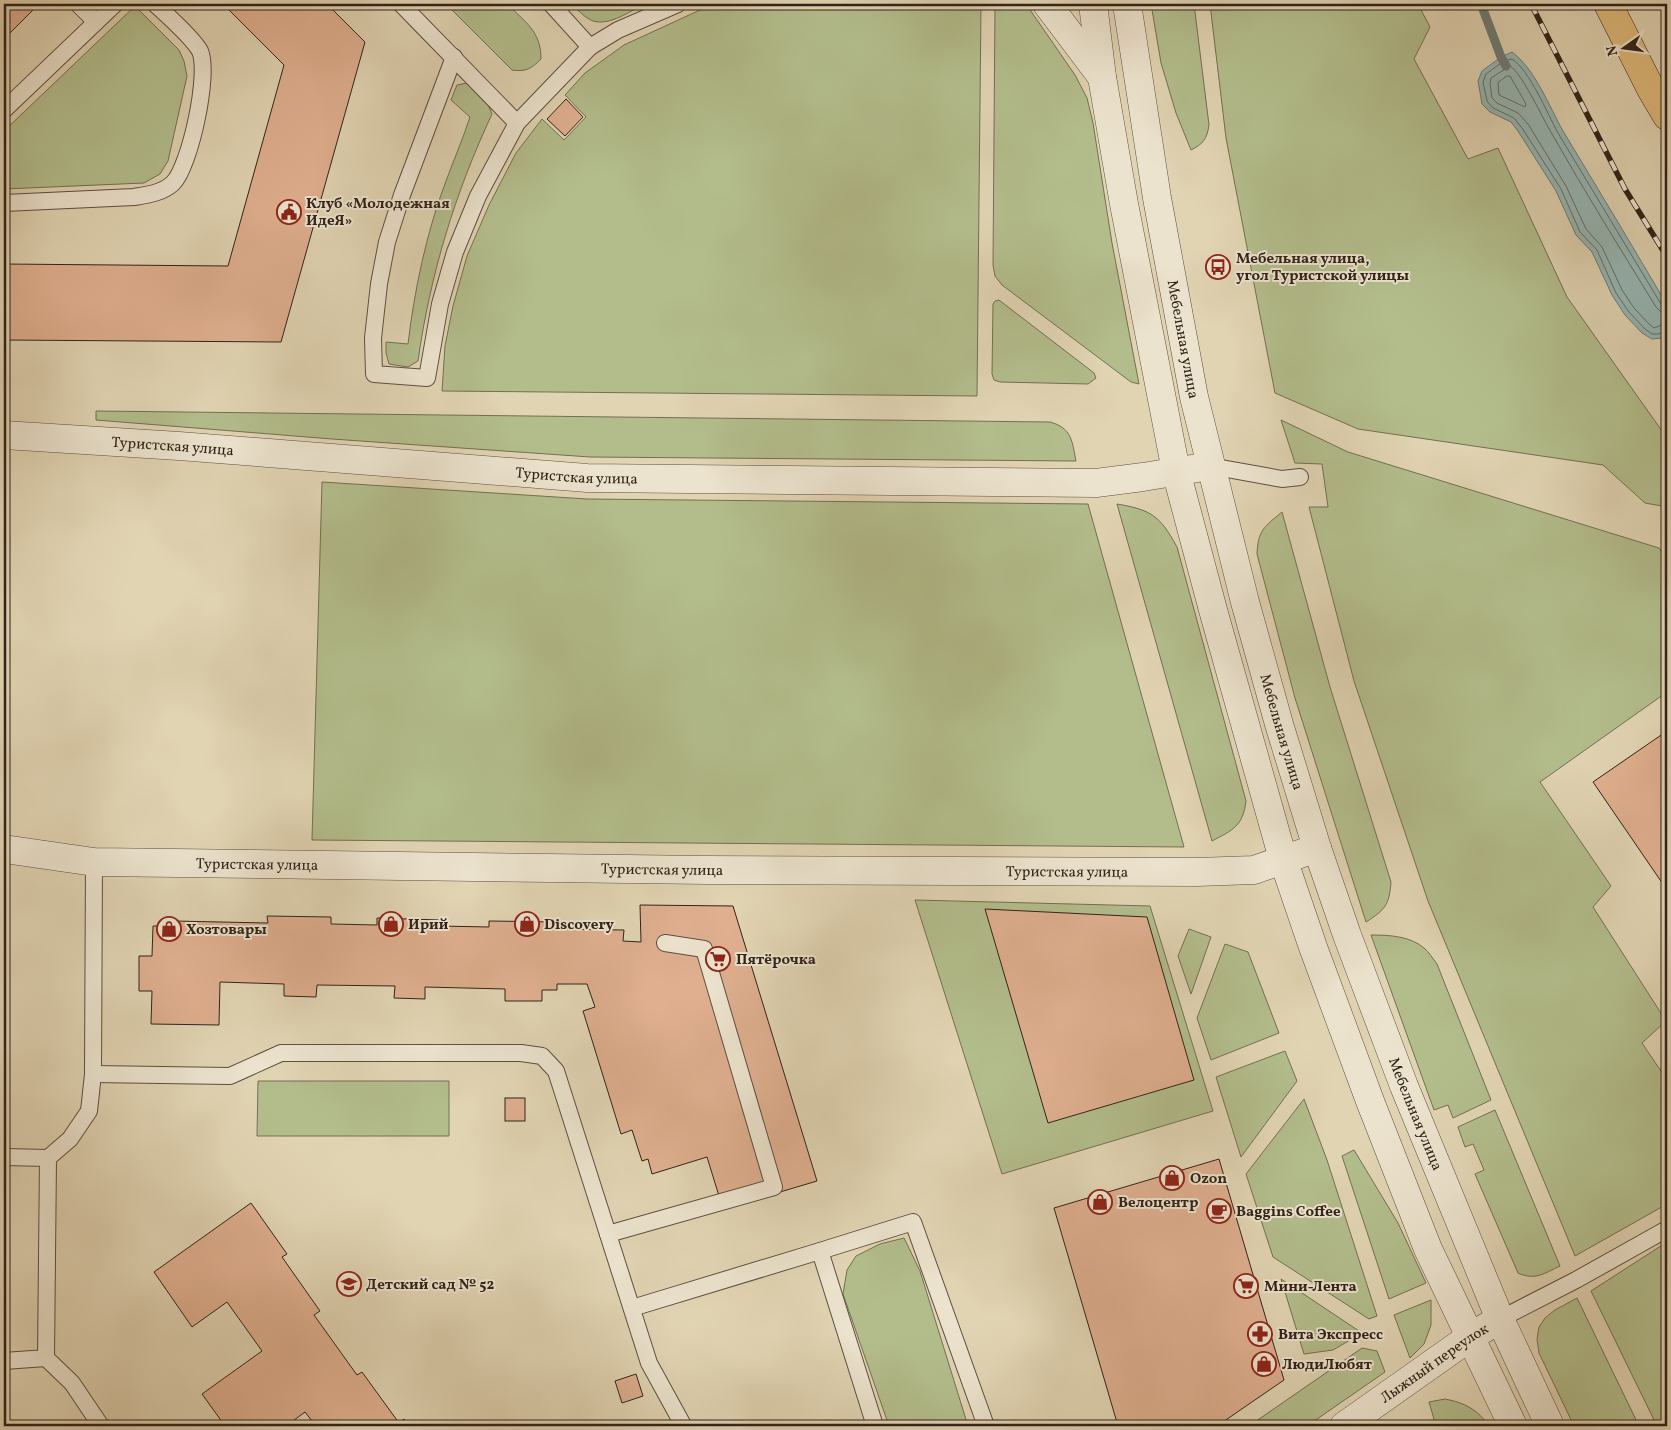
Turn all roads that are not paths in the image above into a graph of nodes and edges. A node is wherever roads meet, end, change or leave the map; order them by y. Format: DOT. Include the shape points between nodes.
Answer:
graph roads {
  1 [pos="78,4"];
  2 [pos="115,4"];
  3 [pos="155,4"];
  4 [pos="401,4"];
  5 [pos="551,4"];
  6 [pos="678,4"];
  7 [pos="1047,4"];
  8 [pos="1093,4"];
  9 [pos="1127,4"];
  10 [pos="1608,4"];
  11 [pos="96,22"];
  12 [pos="590,47"];
  13 [pos="454,57"];
  14 [pos="1102,77"];
  15 [pos="4,110"];
  16 [pos="1667,116"];
  17 [pos="517,123"];
  18 [pos="4,203"];
  19 [pos="4,435"];
  20 [pos="1210,466"];
  21 [pos="1176,471"];
  22 [pos="1300,477"];
  23 [pos="1317,848"];
  24 [pos="4,849"];
  25 [pos="1283,859"];
  26 [pos="94,862"];
  27 [pos="665,943"];
  28 [pos="93,1074"];
  29 [pos="4,1157"];
  30 [pos="48,1158"];
  31 [pos="1667,1229"];
  32 [pos="608,1234"];
  33 [pos="820,1251"];
  34 [pos="632,1308"];
  35 [pos="1500,1319"];
  36 [pos="1470,1337"];
  37 [pos="46,1358"];
  38 [pos="4,1361"];
  39 [pos="101,1426"];
  40 [pos="683,1426"];
  41 [pos="875,1426"];
  42 [pos="986,1426"];
  43 [pos="1344,1426"];
  44 [pos="1513,1426"];
  45 [pos="1550,1426"];
  1 -- 11 [label="lane"];
  2 -- 11 [label="lane"];
  3 -- 18 [label="lane" via="200,50 204,64 202,88 181,173 171,185 150,195"];
  4 -- 13 [label="lane"];
  5 -- 12 [label="lane"];
  6 -- 12 [label="lane" via="618,30"];
  7 -- 14 [label="street"];
  8 -- 14 [label="street"];
  9 -- 20 [label="street, Мебельная улица" via="1157,198"];
  10 -- 16 [label="main road"];
  11 -- 15 [label="lane"];
  12 -- 17 [label="lane"];
  13 -- 17 [label="lane"];
  13 -- 17 [label="lane" via="402,195 388,242 373,338 374,374 427,378 440,304 455,252 478,196"];
  14 -- 21 [label="street"];
  19 -- 21 [label="street, Туристская улица" via="587,478 1096,483"];
  20 -- 21 [label="street, Туристская улица"];
  20 -- 22 [label="lane" via="1282,479"];
  20 -- 23 [label="street, Мебельная улица" via="1245,602"];
  21 -- 25 [label="street"];
  23 -- 25 [label="street, Туристская улица"];
  23 -- 35 [label="street, Мебельная улица" via="1404,1086"];
  24 -- 26 [label="street, Туристская улица"];
  25 -- 26 [label="street, Туристская улица" via="1254,870 1197,872"];
  25 -- 36 [label="street" via="1370,1101 1428,1249"];
  26 -- 28 [label="lane"];
  27 -- 32 [label="lane" via="704,949 774,1187"];
  28 -- 30 [label="lane" via="89,1111 70,1139"];
  28 -- 32 [label="lane" via="230,1076 281,1053 522,1053 542,1056 556,1071"];
  29 -- 30 [label="lane"];
  30 -- 37 [label="lane"];
  31 -- 35 [label="lane"];
  32 -- 34 [label="lane"];
  33 -- 34 [label="lane"];
  33 -- 41 [label="lane"];
  33 -- 42 [label="lane" via="913,1222"];
  34 -- 40 [label="lane" via="649,1363"];
  35 -- 36 [label="street, Лыжный переулок"];
  35 -- 45 [label="street, Мебельная улица"];
  36 -- 43 [label="street, Лыжный переулок"];
  36 -- 44 [label="street"];
  37 -- 38 [label="lane"];
  37 -- 39 [label="lane" via="72,1383"];
}
